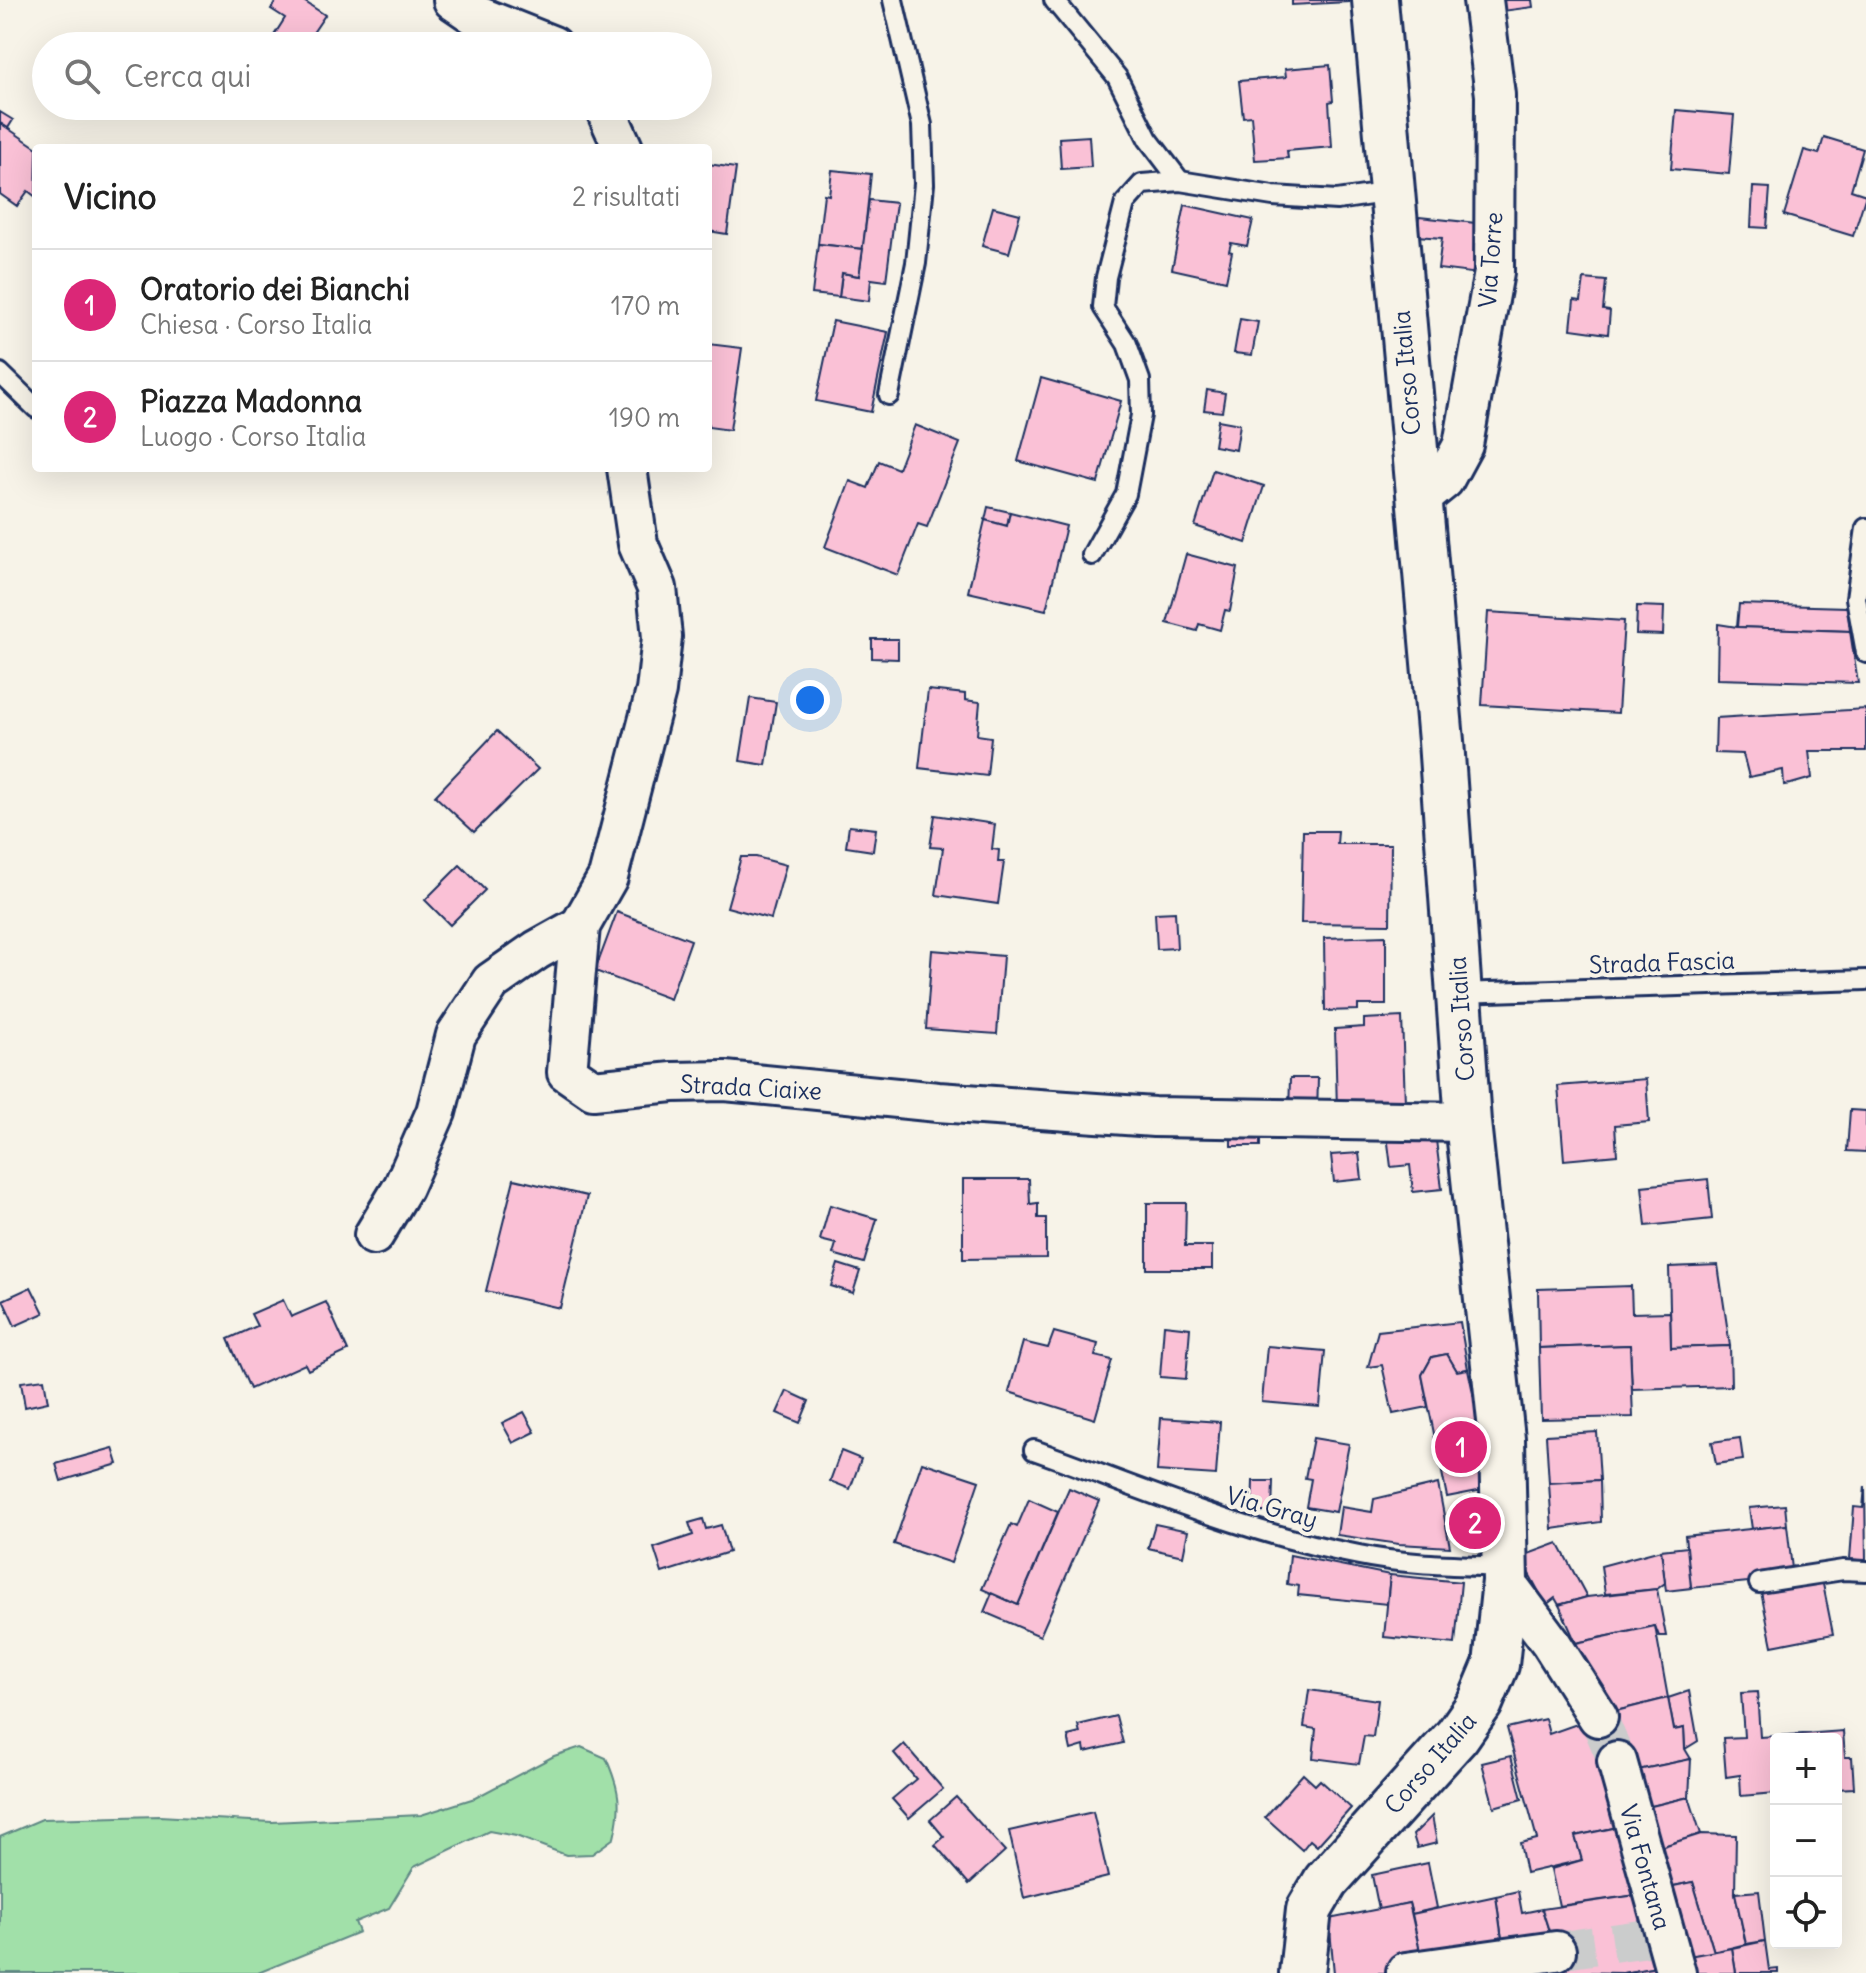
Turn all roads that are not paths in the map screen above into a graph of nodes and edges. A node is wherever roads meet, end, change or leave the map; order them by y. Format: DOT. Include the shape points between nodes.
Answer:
graph roads {
  1 [pos="453,0"];
  2 [pos="893,0"];
  3 [pos="1054,0"];
  4 [pos="1375,0"];
  5 [pos="1483,0"];
  6 [pos="518,32"];
  7 [pos="610,120"];
  8 [pos="621,144"];
  9 [pos="1180,181"];
  10 [pos="1391,192"];
  11 [pos="0,373"];
  12 [pos="889,395"];
  13 [pos="32,404"];
  14 [pos="628,472"];
  15 [pos="1418,501"];
  16 [pos="1866,528"];
  17 [pos="1092,555"];
  18 [pos="1866,653"];
  19 [pos="580,926"];
  20 [pos="1866,980"];
  21 [pos="1459,993"];
  22 [pos="1468,1122"];
  23 [pos="374,1235"];
  24 [pos="1034,1450"];
  25 [pos="1866,1571"];
  26 [pos="1505,1574"];
  27 [pos="1759,1583"];
  28 [pos="1598,1717"];
  29 [pos="1617,1761"];
  30 [pos="1556,1951"];
  31 [pos="1406,1972"];
  32 [pos="1302,1973"];
  33 [pos="1676,1973"];
  1 -- 6 [label="street"];
  2 -- 12 [label="lane" via="922,125 924,184 916,263"];
  3 -- 9 [label="lane" via="1117,77 1148,139"];
  4 -- 10 [label="main road, Corso Italia"];
  5 -- 15 [label="street, Via Torre" via="1495,95 1494,272 1463,445 1444,480"];
  7 -- 8 [label="street"];
  9 -- 10 [label="lane" via="1337,200"];
  9 -- 17 [label="lane" via="1142,184 1125,203 1113,244 1103,307 1127,344 1140,380 1141,415 1126,494"];
  10 -- 15 [label="main road, Corso Italia"];
  11 -- 13 [label="lane"];
  14 -- 19 [label="street, Strada Ciaixe" via="638,544 657,588 662,637 656,691 608,877"];
  15 -- 21 [label="main road, Corso Italia"];
  16 -- 18 [label="lane" via="1856,598"];
  19 -- 22 [label="street, Strada Ciaixe" via="567,1072 593,1090 725,1081 1154,1117"];
  19 -- 23 [label="street" via="491,982 456,1035 436,1112 403,1187"];
  20 -- 21 [label="lane, Strada Fascia"];
  21 -- 22 [label="main road, Corso Italia"];
  22 -- 26 [label="main road, Corso Italia" via="1502,1439"];
  24 -- 26 [label="lane, Via Gray" via="1237,1524 1308,1543 1361,1556"];
  25 -- 27 [label="lane"];
  26 -- 28 [label="street" via="1562,1639"];
  26 -- 32 [label="main road, Corso Italia" via="1496,1665 1480,1703 1457,1736 1326,1881 1309,1910"];
  29 -- 33 [label="street, Via Fontana" via="1660,1936"];
  30 -- 31 [label="street"];
}
